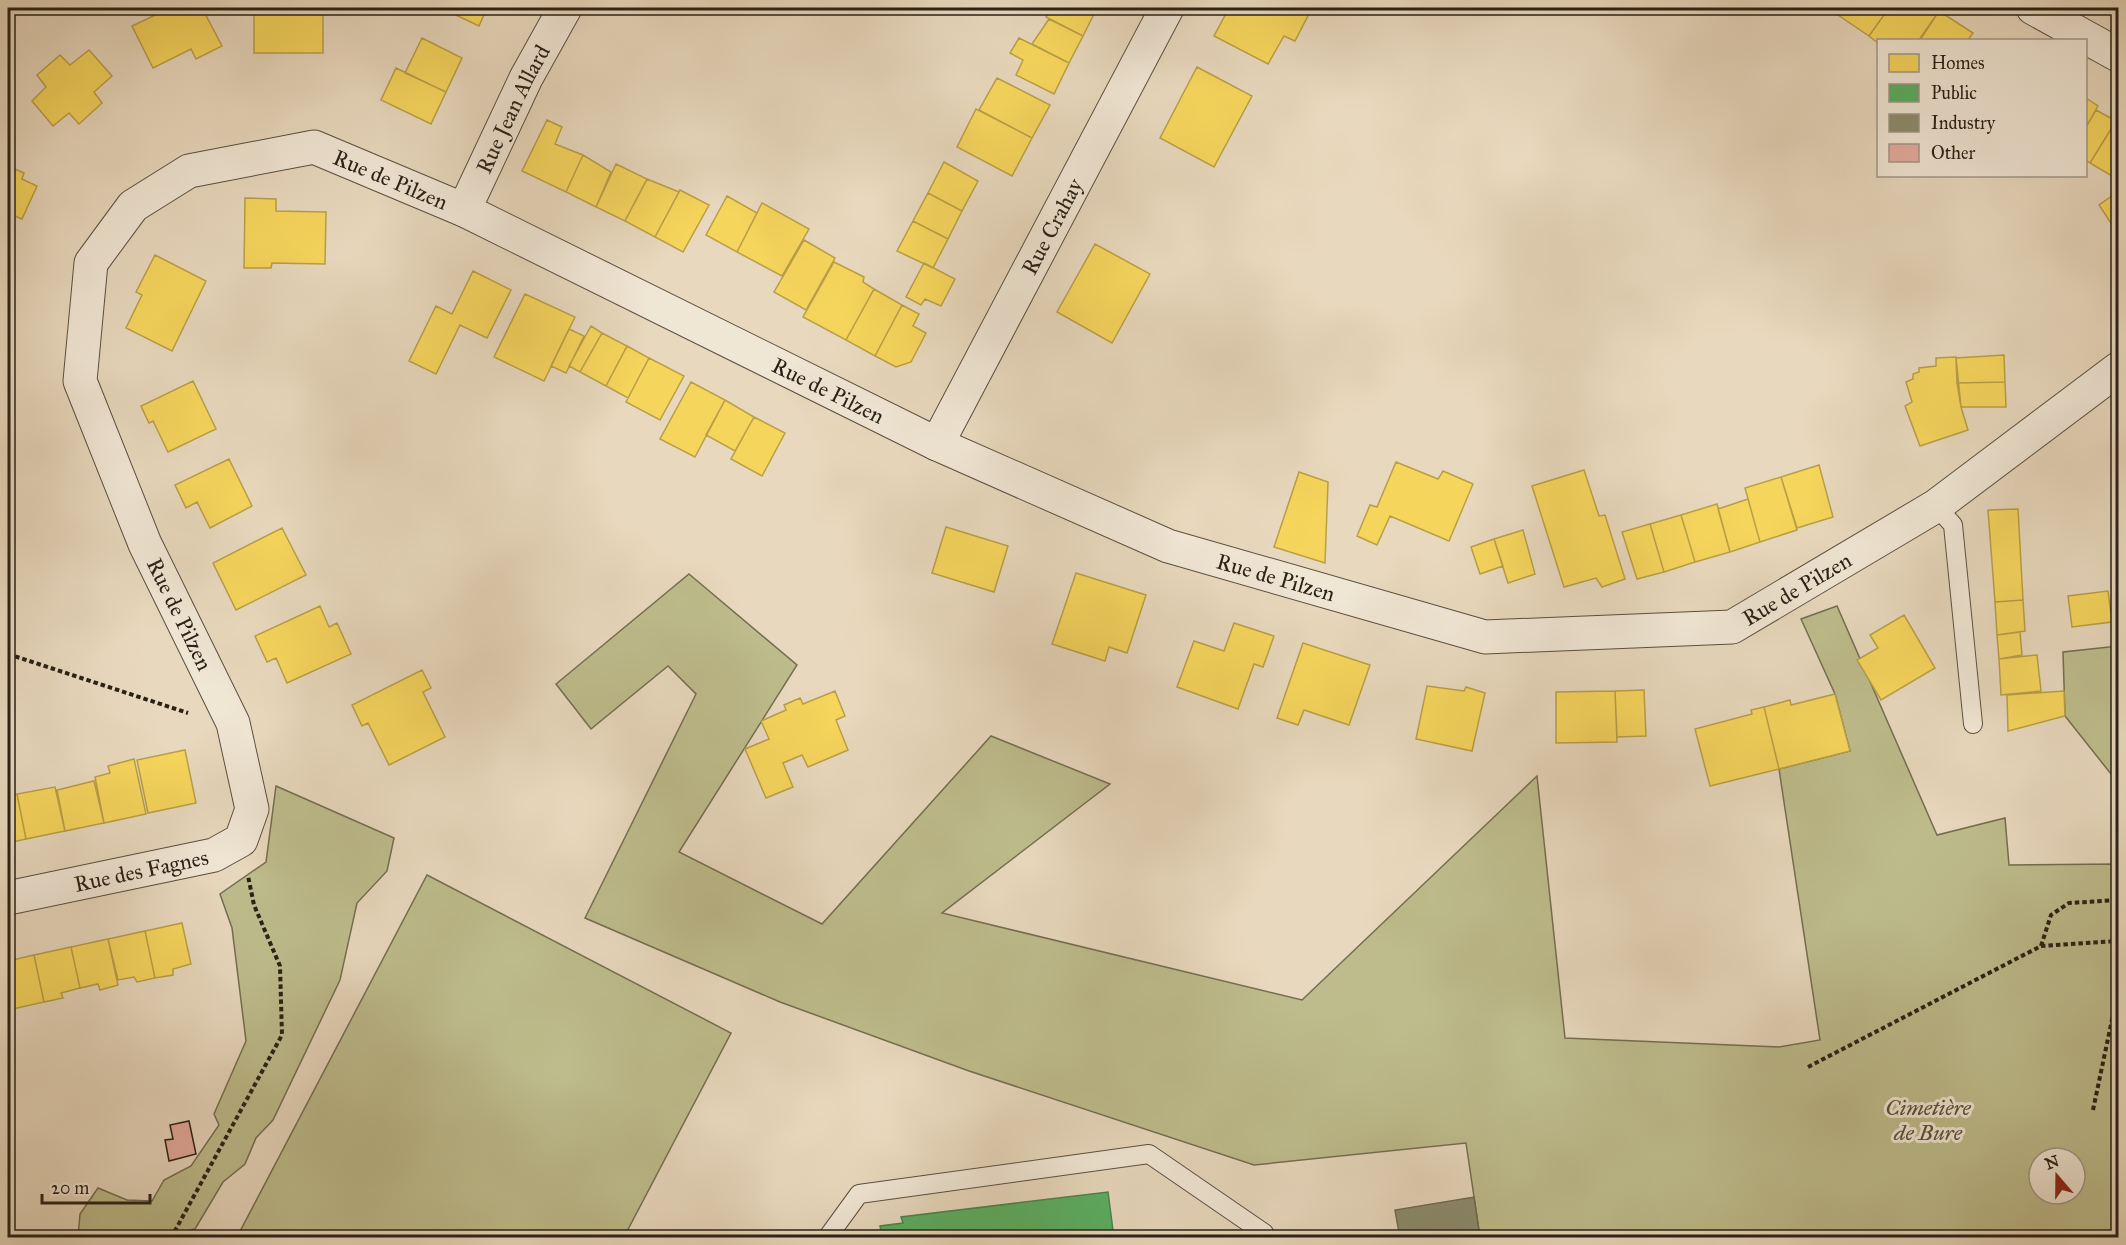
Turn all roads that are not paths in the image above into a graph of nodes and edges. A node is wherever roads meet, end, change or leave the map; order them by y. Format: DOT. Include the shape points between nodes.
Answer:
graph roads {
  1 [pos="565,8"];
  2 [pos="1167,8"];
  3 [pos="2032,8"];
  4 [pos="2118,55"];
  5 [pos="464,210"];
  6 [pos="2118,369"];
  7 [pos="937,444"];
  8 [pos="1936,506"];
  9 [pos="1973,724"];
  10 [pos="241,840"];
  11 [pos="8,898"];
  12 [pos="826,1238"];
  13 [pos="1267,1238"];
  1 -- 5 [label="street, Rue Jean Allard" via="526,78"];
  2 -- 7 [label="street, Rue Crahay"];
  3 -- 4 [label="street"];
  5 -- 7 [label="street, Rue de Pilzen"];
  5 -- 10 [label="street, Rue de Pilzen" via="314,147 189,171 133,206 90,263 80,381 145,544 233,723 252,809"];
  6 -- 8 [label="street, Rue de Pilzen"];
  7 -- 8 [label="street, Rue de Pilzen" via="1168,546 1485,637 1732,627"];
  8 -- 9 [label="lane" via="1953,525"];
  10 -- 11 [label="street, Rue des Fagnes" via="214,855"];
  12 -- 13 [label="lane" via="859,1194 1149,1154"];
}
